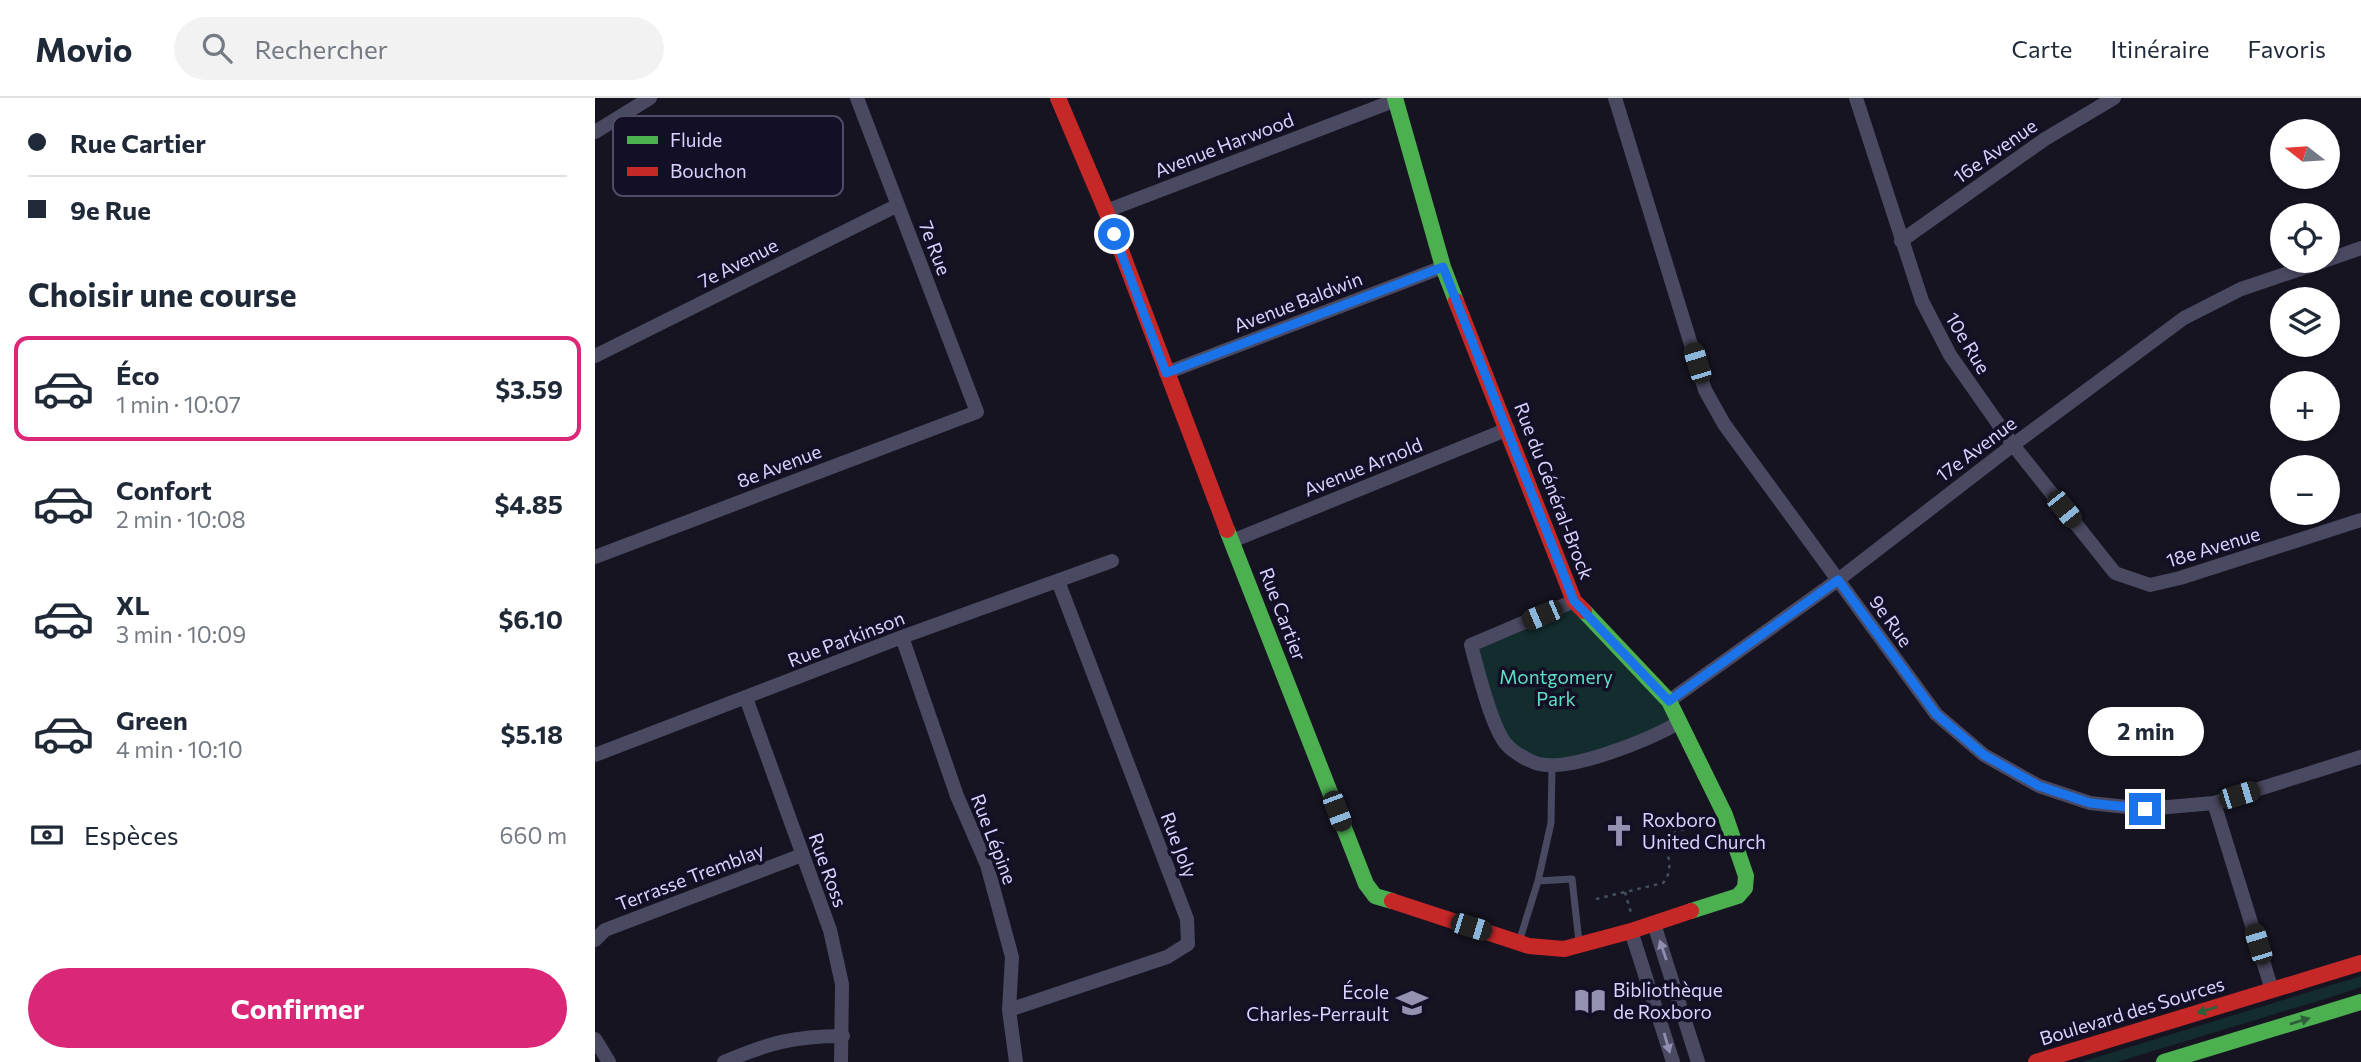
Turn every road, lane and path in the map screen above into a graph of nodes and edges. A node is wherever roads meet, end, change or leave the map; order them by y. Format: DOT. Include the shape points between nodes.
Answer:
graph roads {
  1 [pos="650,98"];
  2 [pos="857,98"];
  3 [pos="1058,98"];
  4 [pos="1615,98"];
  5 [pos="1856,98"];
  6 [pos="2113,98"];
  7 [pos="1395,99"];
  8 [pos="621,116"];
  9 [pos="613,121"];
  10 [pos="595,132"];
  11 [pos="898,205"];
  12 [pos="1106,211"];
  13 [pos="1901,241"];
  14 [pos="2361,248"];
  15 [pos="2340,255"];
  16 [pos="1443,267"];
  17 [pos="2288,273"];
  18 [pos="595,356"];
  19 [pos="1166,373"];
  20 [pos="977,411"];
  21 [pos="1508,429"];
  22 [pos="2013,445"];
  23 [pos="2361,520"];
  24 [pos="1232,541"];
  25 [pos="595,557"];
  26 [pos="1112,561"];
  27 [pos="2115,573"];
  28 [pos="1838,580"];
  29 [pos="1058,581"];
  30 [pos="1574,601"];
  31 [pos="902,637"];
  32 [pos="746,698"];
  33 [pos="1669,701"];
  34 [pos="1680,722"];
  35 [pos="595,755"];
  36 [pos="2361,757"];
  37 [pos="1552,766"];
  38 [pos="2214,803"];
  39 [pos="1725,815"];
  40 [pos="802,855"];
  41 [pos="1538,881"];
  42 [pos="1596,900"];
  43 [pos="1654,924"];
  44 [pos="1631,931"];
  45 [pos="595,940"];
  46 [pos="1519,942"];
  47 [pos="1579,945"];
  48 [pos="2361,963"];
  49 [pos="2272,990"];
  50 [pos="2361,1002"];
  51 [pos="1009,1010"];
  52 [pos="843,1036"];
  53 [pos="595,1039"];
  54 [pos="609,1062"];
  55 [pos="724,1062"];
  56 [pos="841,1062"];
  57 [pos="1016,1062"];
  58 [pos="1673,1062"];
  59 [pos="1698,1062"];
  60 [pos="2036,1062"];
  61 [pos="2164,1062"];
  1 -- 8 [label="street"];
  2 -- 11 [label="street, 7e Rue"];
  3 -- 12 [label="street, Rue Cartier"];
  4 -- 28 [label="street, 9e Rue" via="1705,390 1724,424"];
  5 -- 13 [label="street, 10e Rue"];
  6 -- 13 [label="street, 16e Avenue" via="2045,139"];
  7 -- 12 [label="street, Avenue Harwood"];
  7 -- 16 [label="street, Rue du Général-Brock"];
  9 -- 10 [label="street"];
  11 -- 18 [label="street, 7e Avenue"];
  11 -- 20 [label="street, 7e Rue"];
  12 -- 19 [label="street, Rue Cartier"];
  13 -- 22 [label="street, 10e Rue" via="1922,302 1950,355"];
  14 -- 15 [label="street, 17e Avenue"];
  16 -- 19 [label="street, Avenue Baldwin"];
  16 -- 21 [label="street, Rue du Général-Brock"];
  17 -- 22 [label="street, 17e Avenue" via="2241,289 2184,318"];
  19 -- 24 [label="street, Rue Cartier"];
  20 -- 25 [label="street, 8e Avenue"];
  21 -- 24 [label="street, Avenue Arnold"];
  21 -- 30 [label="street, Rue du Général-Brock"];
  22 -- 27 [label="street, 10e Rue"];
  22 -- 28 [label="street, 17e Avenue"];
  23 -- 27 [label="street, 18e Avenue" via="2150,585"];
  24 -- 46 [label="street, Rue Cartier" via="1366,884 1375,895"];
  26 -- 29 [label="street, Rue Parkinson"];
  28 -- 33 [label="street, 17e Avenue"];
  28 -- 38 [label="street, 9e Rue" via="1936,714 1984,755 2039,786 2090,803 2145,809"];
  29 -- 31 [label="street, Rue Parkinson"];
  29 -- 51 [label="street, Rue Joly" via="1187,919 1188,944 1167,957"];
  30 -- 33 [label="street, Rue du Général-Brock"];
  30 -- 37 [label="street" via="1471,645 1491,714 1506,744 1536,764"];
  31 -- 32 [label="street, Rue Parkinson"];
  31 -- 51 [label="street, Rue Lépine" via="957,796 987,864 1012,957"];
  32 -- 35 [label="street, Rue Parkinson"];
  32 -- 40 [label="street, Rue Ross"];
  33 -- 34 [label="street, Rue du Général-Brock"];
  34 -- 37 [label="street" via="1646,738"];
  34 -- 39 [label="street, Rue du Général-Brock"];
  36 -- 38 [label="street, 9e Rue"];
  37 -- 41 [label="lane" via="1551,823"];
  38 -- 49 [label="street"];
  39 -- 42 [label="path" via="1663,836 1670,865 1663,883"];
  39 -- 43 [label="street, Rue du Général-Brock" via="1746,876 1745,888 1738,896"];
  40 -- 45 [label="street, Terrasse Tremblay" via="605,930"];
  40 -- 52 [label="street, Rue Ross" via="830,930 842,984"];
  41 -- 46 [label="lane"];
  41 -- 47 [label="lane" via="1572,879"];
  43 -- 44 [label="street, Rue Cartier"];
  59 -- 43 [label="street, one-way"];
  44 -- 47 [label="street, Rue Cartier"];
  44 -- 58 [label="street, one-way"];
  46 -- 47 [label="street, Rue Cartier" via="1564,949"];
  48 -- 49 [label="street, Boulevard des Sources"];
  49 -- 60 [label="street, Boulevard des Sources, one-way"];
  61 -- 50 [label="street, one-way"];
  51 -- 57 [label="street, Rue Lépine"];
  52 -- 55 [label="street" via="806,1036 768,1044"];
  52 -- 56 [label="street, Rue Ross"];
  53 -- 54 [label="street"];
}
